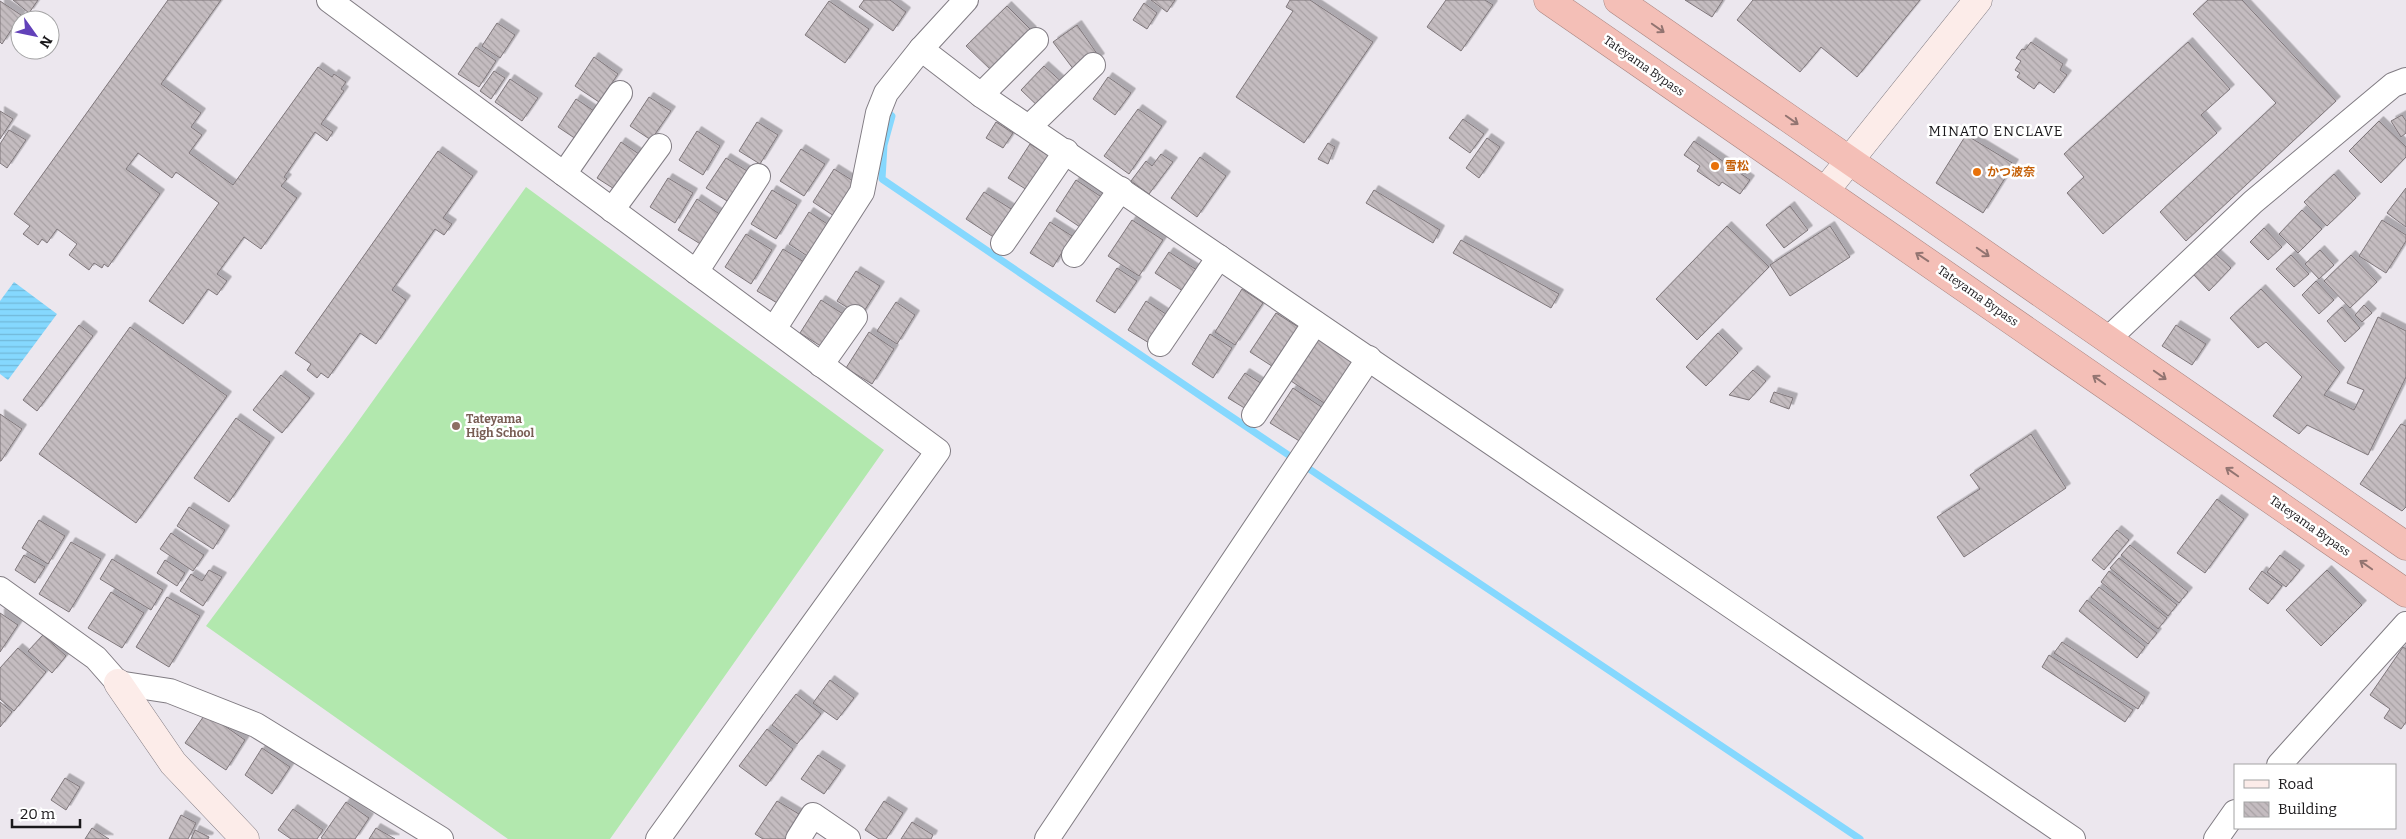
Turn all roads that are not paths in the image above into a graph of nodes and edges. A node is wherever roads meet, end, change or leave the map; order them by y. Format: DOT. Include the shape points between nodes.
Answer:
graph roads {
  1 [pos="329,0"];
  2 [pos="966,0"];
  3 [pos="1548,0"];
  4 [pos="1618,0"];
  5 [pos="1978,0"];
  6 [pos="1036,40"];
  7 [pos="921,49"];
  8 [pos="1093,64"];
  9 [pos="2406,80"];
  10 [pos="620,93"];
  11 [pos="981,95"];
  12 [pos="1030,126"];
  13 [pos="658,146"];
  14 [pos="1066,151"];
  15 [pos="1849,160"];
  16 [pos="564,174"];
  17 [pos="758,176"];
  18 [pos="1121,189"];
  19 [pos="1826,191"];
  20 [pos="612,210"];
  21 [pos="1003,242"];
  22 [pos="1074,255"];
  23 [pos="1219,257"];
  24 [pos="696,272"];
  25 [pos="855,317"];
  26 [pos="1315,323"];
  27 [pos="774,329"];
  28 [pos="2108,339"];
  29 [pos="1160,344"];
  30 [pos="1369,358"];
  31 [pos="821,365"];
  32 [pos="1254,415"];
  33 [pos="2406,546"];
  34 [pos="0,589"];
  35 [pos="2406,592"];
  36 [pos="2406,624"];
  37 [pos="118,684"];
  38 [pos="2280,764"];
  39 [pos="2234,813"];
  40 [pos="245,839"];
  41 [pos="441,839"];
  42 [pos="658,839"];
  43 [pos="798,839"];
  44 [pos="848,839"];
  45 [pos="1047,839"];
  46 [pos="2073,839"];
  47 [pos="2216,839"];
  1 -- 16 [label="street"];
  2 -- 7 [label="street"];
  3 -- 19 [label="highway, Tateyama Bypass"];
  4 -- 15 [label="highway, one-way"];
  5 -- 15 [label="street"];
  6 -- 11 [label="street"];
  7 -- 11 [label="street"];
  7 -- 27 [label="street" via="881,102 862,192"];
  8 -- 12 [label="street"];
  9 -- 28 [label="street" via="2392,85 2253,202"];
  10 -- 16 [label="street"];
  11 -- 12 [label="street"];
  12 -- 14 [label="street"];
  13 -- 20 [label="street"];
  14 -- 18 [label="street"];
  14 -- 21 [label="street"];
  15 -- 19 [label="street"];
  15 -- 28 [label="highway, one-way"];
  16 -- 20 [label="street"];
  17 -- 24 [label="street"];
  18 -- 22 [label="street"];
  18 -- 23 [label="street"];
  35 -- 19 [label="highway, Tateyama Bypass, one-way"];
  20 -- 24 [label="street"];
  23 -- 26 [label="street"];
  23 -- 29 [label="street"];
  24 -- 27 [label="street"];
  25 -- 31 [label="street"];
  26 -- 30 [label="street"];
  26 -- 32 [label="street"];
  27 -- 31 [label="street"];
  28 -- 33 [label="highway, one-way"];
  30 -- 45 [label="street"];
  30 -- 46 [label="street"];
  31 -- 42 [label="street" via="938,451"];
  34 -- 37 [label="street" via="96,658"];
  36 -- 38 [label="street"];
  37 -- 40 [label="street" via="173,762"];
  37 -- 41 [label="street" via="170,691 256,725"];
  39 -- 47 [label="street"];
  43 -- 44 [label="street" via="812,815"];
}
